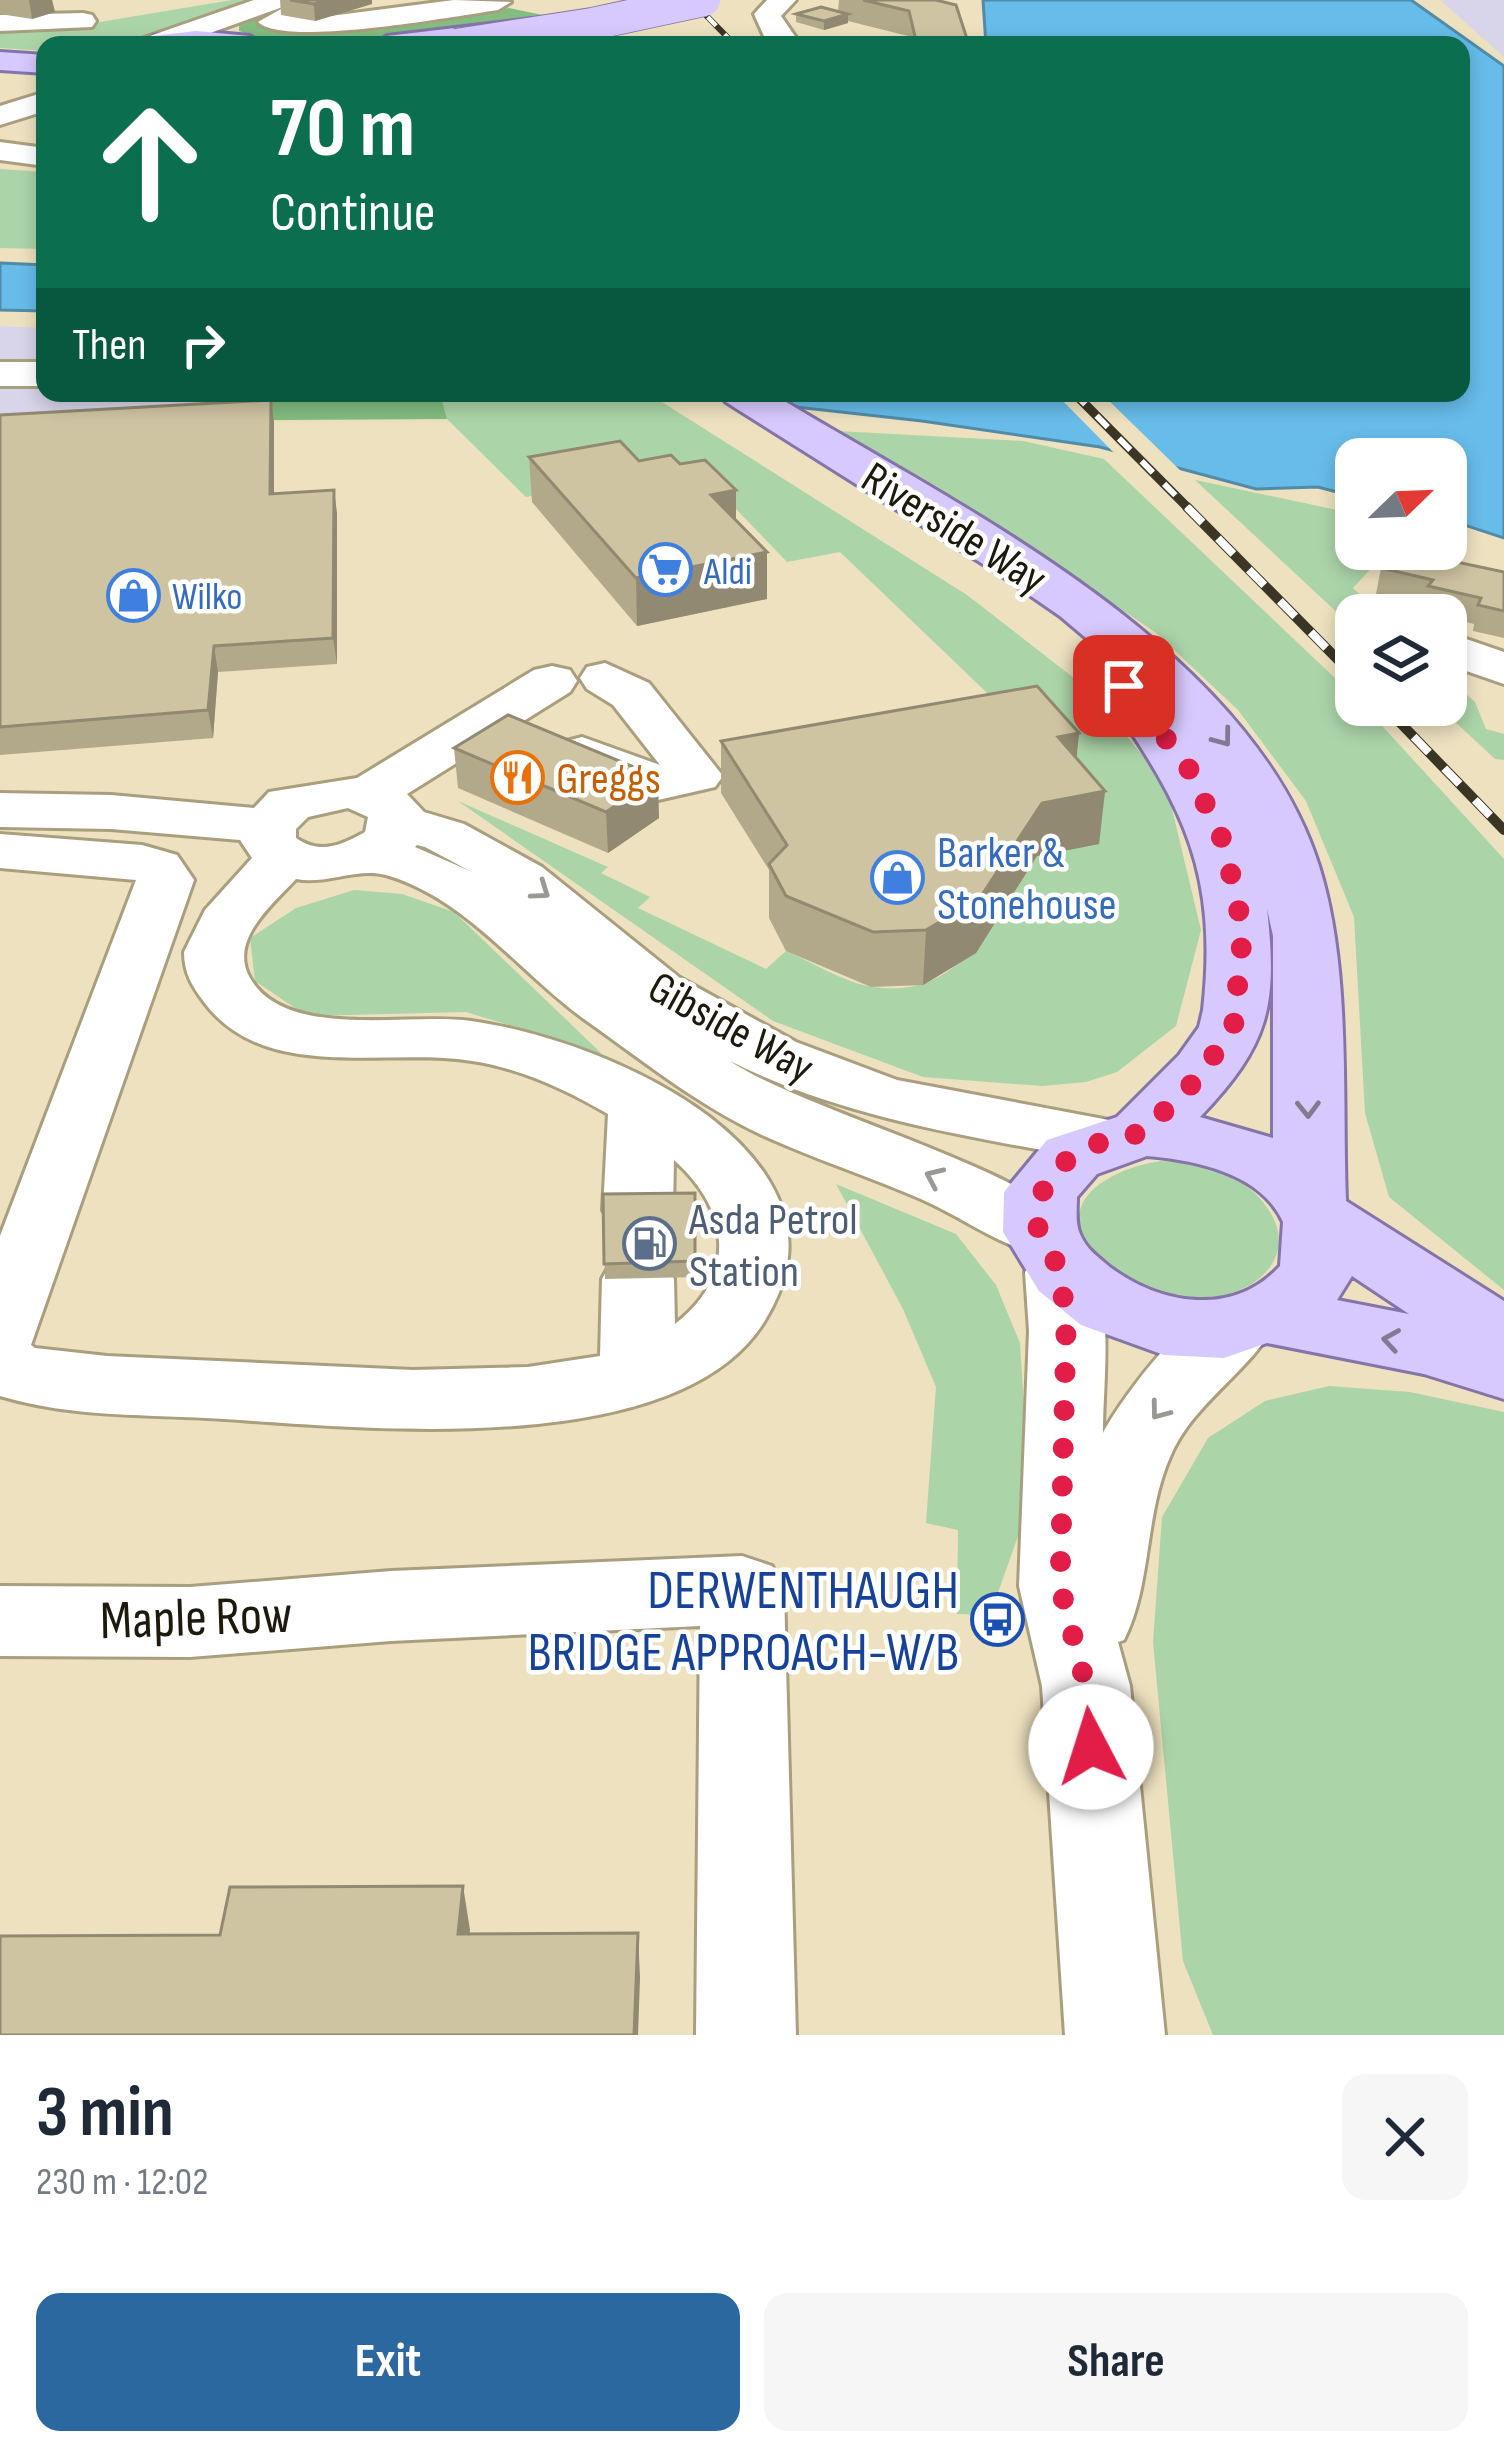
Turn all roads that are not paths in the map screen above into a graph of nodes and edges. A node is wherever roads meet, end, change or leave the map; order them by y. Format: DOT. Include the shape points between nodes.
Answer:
graph roads {
  1 [pos="670,0"];
  2 [pos="704,0"];
  3 [pos="783,0"];
  4 [pos="499,2"];
  5 [pos="280,9"];
  6 [pos="82,21"];
  7 [pos="0,22"];
  8 [pos="241,35"];
  9 [pos="482,36"];
  10 [pos="498,36"];
  11 [pos="777,36"];
  12 [pos="36,55"];
  13 [pos="0,57"];
  14 [pos="36,66"];
  15 [pos="36,74"];
  16 [pos="0,96"];
  17 [pos="36,100"];
  18 [pos="0,374"];
  19 [pos="36,374"];
  20 [pos="709,402"];
  21 [pos="752,402"];
  22 [pos="843,473"];
  23 [pos="1467,655"];
  24 [pos="1504,668"];
  25 [pos="561,745"];
  26 [pos="0,810"];
  27 [pos="378,824"];
  28 [pos="276,841"];
  29 [pos="0,851"];
  30 [pos="641,1106"];
  31 [pos="1124,1137"];
  32 [pos="1314,1211"];
  33 [pos="1049,1251"];
  34 [pos="1254,1320"];
  35 [pos="0,1334"];
  36 [pos="1504,1338"];
  37 [pos="0,1361"];
  38 [pos="1504,1370"];
  39 [pos="638,1373"];
  40 [pos="0,1621"];
  41 [pos="1086,1686"];
  42 [pos="746,2035"];
  43 [pos="1114,2035"];
  1 -- 9 [label="main road, bridge"];
  2 -- 10 [label="main road, bridge"];
  3 -- 11 [label="street" via="767,14"];
  4 -- 5 [label="street" via="315,26 272,22"];
  5 -- 8 [label="street"];
  6 -- 7 [label="street"];
  12 -- 13 [label="main road"];
  13 -- 14 [label="main road"];
  15 -- 16 [label="street"];
  16 -- 17 [label="street"];
  18 -- 19 [label="street"];
  20 -- 22 [label="main road, Riverside Way"];
  21 -- 22 [label="main road, Riverside Way"];
  22 -- 31 [label="main road, Riverside Way" via="1124,686 1187,765 1224,843 1243,930 1234,1023 1202,1074"];
  22 -- 32 [label="main road, Riverside Way, one-way" via="1026,570 1133,646 1183,690 1243,765 1299,897"];
  23 -- 24 [label="street"];
  25 -- 27 [label="street" via="658,784 696,776 631,694 604,678 616,668 614,654 578,643 555,646 536,658 536,673 551,682"];
  26 -- 28 [label="street" via="111,812"];
  27 -- 28 [label="street, Gibside Way" via="327,793 275,814"];
  27 -- 31 [label="street, Gibside Way, one-way" via="428,828 518,875 670,999 792,1066 893,1100"];
  33 -- 27 [label="street, Gibside Way, one-way" via="950,1184 719,1084 596,998 471,893 405,862"];
  28 -- 30 [label="street, Gibside Way" via="218,935 212,965 246,1011 271,1027 341,1039 468,1040 516,1050 560,1062"];
  29 -- 35 [label="street" via="142,862 164,880"];
  30 -- 39 [label="street"];
  30 -- 39 [label="street, Gibside Way" via="733,1178 751,1206 755,1242 752,1275 710,1338"];
  31 -- 32 [label="main road" via="1182,1134 1257,1157 1288,1178"];
  31 -- 33 [label="main road" via="1074,1154 1051,1175 1038,1201"];
  32 -- 34 [label="main road" via="1323,1246 1317,1274 1299,1298"];
  32 -- 36 [label="main road"];
  33 -- 34 [label="main road" via="1087,1295 1121,1313 1199,1329"];
  33 -- 41 [label="street" via="1066,1330 1060,1586"];
  38 -- 34 [label="main road, one-way" via="1428,1346"];
  34 -- 41 [label="street, one-way" via="1154,1414 1133,1453 1102,1547"];
  37 -- 39 [label="street, Gibside Way" via="39,1378 338,1396 529,1396"];
  40 -- 42 [label="street, Maple Row" via="190,1622 742,1591"];
  41 -- 43 [label="street"];
}
